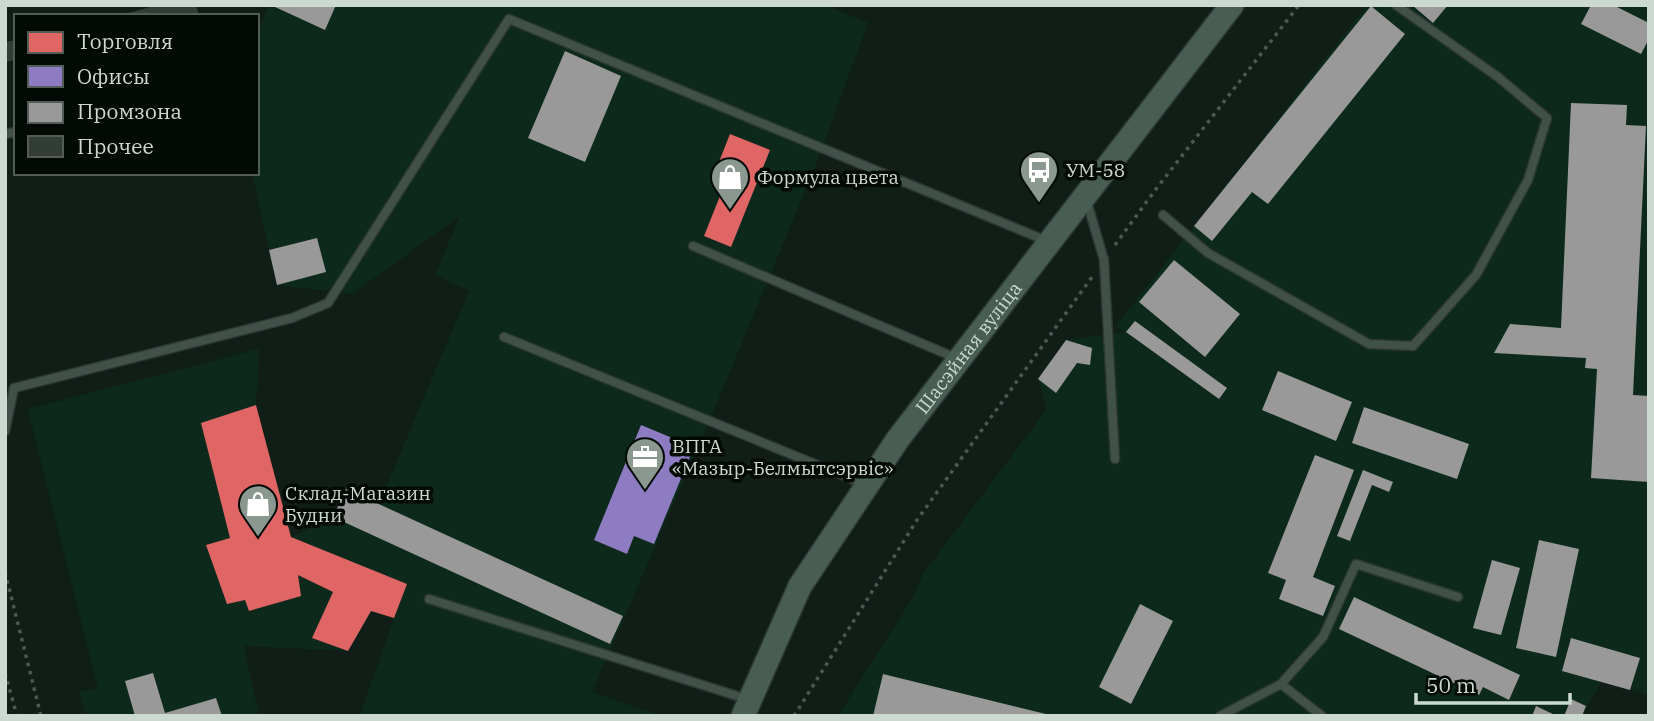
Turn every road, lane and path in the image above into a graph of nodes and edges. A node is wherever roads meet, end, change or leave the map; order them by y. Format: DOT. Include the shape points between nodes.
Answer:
graph roads {
  1 [pos="1232,5"];
  2 [pos="1298,5"];
  3 [pos="1396,5"];
  4 [pos="1085,196"];
  5 [pos="1163,215"];
  6 [pos="1049,242"];
  7 [pos="693,246"];
  8 [pos="1104,260"];
  9 [pos="504,337"];
  10 [pos="959,359"];
  11 [pos="5,432"];
  12 [pos="1115,459"];
  13 [pos="867,485"];
  14 [pos="5,572"];
  15 [pos="1458,597"];
  16 [pos="429,599"];
  17 [pos="5,673"];
  18 [pos="1281,684"];
  19 [pos="746,708"];
  20 [pos="17,716"];
  21 [pos="41,716"];
  22 [pos="794,716"];
  23 [pos="1220,716"];
  24 [pos="1322,716"];
  1 -- 4 [label="main road, Шасэйная вуліца"];
  2 -- 8 [label="path"];
  3 -- 5 [label="lane" via="1547,118 1528,180 1476,275 1413,346 1369,344 1208,253"];
  4 -- 6 [label="main road, Шасэйная вуліца"];
  4 -- 8 [label="lane"];
  6 -- 10 [label="main road, Шасэйная вуліца"];
  6 -- 11 [label="lane" via="509,19 328,303 292,318 14,388"];
  7 -- 10 [label="lane"];
  8 -- 12 [label="lane"];
  8 -- 22 [label="path" via="917,520"];
  9 -- 13 [label="lane"];
  10 -- 13 [label="main road, Шасэйная вуліца"];
  13 -- 19 [label="main road, Шасэйная вуліца" via="800,586"];
  14 -- 21 [label="path"];
  15 -- 18 [label="lane" via="1356,564 1323,638"];
  16 -- 19 [label="lane"];
  17 -- 20 [label="path"];
  18 -- 23 [label="lane"];
  18 -- 24 [label="lane"];
}
